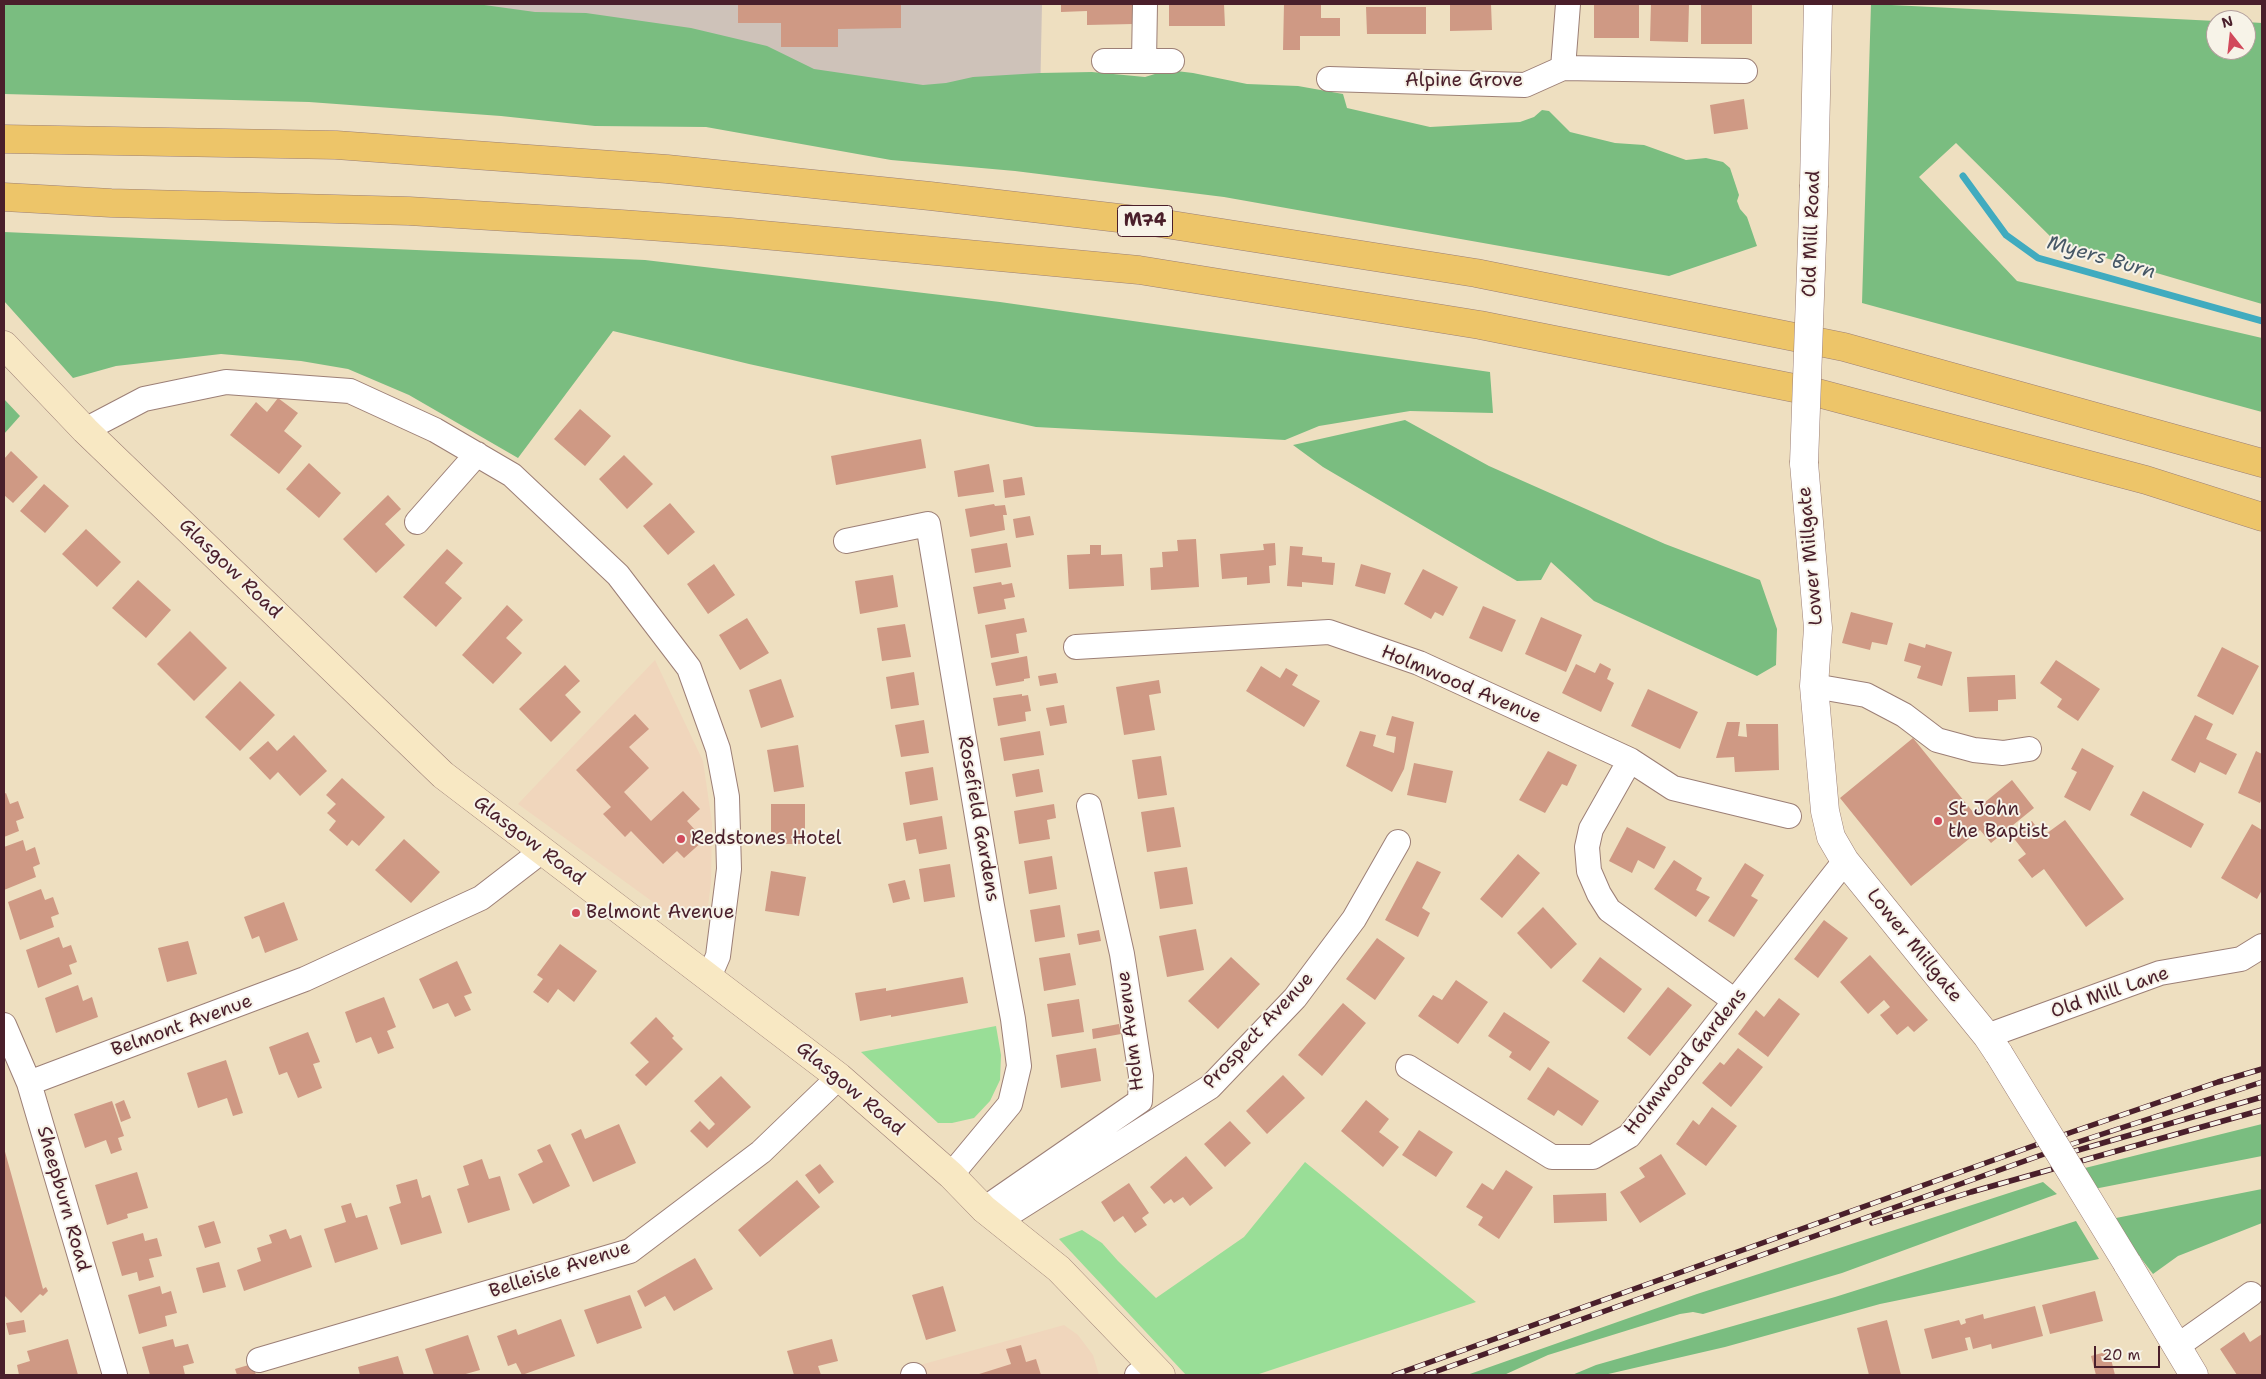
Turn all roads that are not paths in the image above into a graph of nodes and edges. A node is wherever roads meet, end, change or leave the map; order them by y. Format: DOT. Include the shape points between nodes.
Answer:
graph roads {
  1 [pos="1145,4"];
  2 [pos="1568,4"];
  3 [pos="1818,4"];
  4 [pos="1104,61"];
  5 [pos="1144,61"];
  6 [pos="1172,61"];
  7 [pos="1562,68"];
  8 [pos="1745,71"];
  9 [pos="1329,79"];
  10 [pos="4,139"];
  11 [pos="4,198"];
  12 [pos="4,345"];
  13 [pos="85,430"];
  14 [pos="476,454"];
  15 [pos="1804,463"];
  16 [pos="2262,463"];
  17 [pos="2262,517"];
  18 [pos="417,522"];
  19 [pos="846,541"];
  20 [pos="1076,647"];
  21 [pos="1814,686"];
  22 [pos="2029,749"];
  23 [pos="1630,760"];
  24 [pos="1089,806"];
  25 [pos="1789,816"];
  26 [pos="1398,842"];
  27 [pos="542,851"];
  28 [pos="1846,862"];
  29 [pos="2262,946"];
  30 [pos="709,977"];
  31 [pos="1736,1001"];
  32 [pos="4,1025"];
  33 [pos="1993,1045"];
  34 [pos="1408,1067"];
  35 [pos="839,1077"];
  36 [pos="29,1083"];
  37 [pos="951,1175"];
  38 [pos="991,1215"];
  39 [pos="2251,1294"];
  40 [pos="2176,1347"];
  41 [pos="258,1360"];
  42 [pos="1150,1372"];
  43 [pos="115,1375"];
  44 [pos="2194,1375"];
  1 -- 5 [label="street"];
  2 -- 7 [label="street"];
  3 -- 15 [label="street, Old Mill Road, bridge"];
  4 -- 5 [label="street"];
  5 -- 6 [label="street"];
  7 -- 8 [label="street"];
  7 -- 9 [label="street, Alpine Grove" via="1525,85"];
  10 -- 16 [label="highway, M74" via="336,145 609,165 930,196 1153,222 1476,273 1844,348"];
  11 -- 17 [label="highway" via="409,211 592,222 1139,270 1480,325 1814,392 2146,480"];
  12 -- 13 [label="main road, Glasgow Road"];
  13 -- 14 [label="street" via="144,399 226,382 350,390 435,430"];
  13 -- 27 [label="main road, Glasgow Road" via="443,775"];
  14 -- 18 [label="street"];
  14 -- 30 [label="street" via="512,475 618,575 689,668 718,749 727,797 728,870 718,956"];
  15 -- 21 [label="street, Lower Millgate" via="1818,628"];
  19 -- 37 [label="street, Rosefield Gardens" via="928,524 1014,1019 1019,1066 1010,1104"];
  20 -- 23 [label="street, Holmwood Avenue" via="1329,632 1419,662"];
  21 -- 22 [label="street" via="1866,695 1904,715 1937,740 1974,750 2003,753"];
  21 -- 28 [label="street, Lower Millgate" via="1825,811 1831,836"];
  23 -- 25 [label="street, Holmwood Avenue" via="1673,788"];
  23 -- 31 [label="street" via="1591,829 1587,847 1589,871 1599,894 1609,910"];
  24 -- 38 [label="street, Holm Avenue" via="1122,954 1141,1076 1140,1101"];
  26 -- 38 [label="street, Prospect Avenue" via="1354,918 1295,998 1210,1087"];
  27 -- 30 [label="main road, Glasgow Road"];
  27 -- 36 [label="street, Belmont Avenue" via="481,898 314,975"];
  28 -- 31 [label="street, Holmwood Gardens"];
  28 -- 33 [label="street, Lower Millgate"];
  29 -- 33 [label="street, Old Mill Lane" via="2241,959 2160,973"];
  30 -- 35 [label="main road, Glasgow Road"];
  31 -- 34 [label="street, Holmwood Gardens" via="1629,1136 1593,1158 1552,1157"];
  32 -- 36 [label="street, Sheepburn Road"];
  33 -- 40 [label="street, Lower Millgate, bridge"];
  35 -- 37 [label="main road, Glasgow Road"];
  35 -- 41 [label="street, Belleisle Avenue" via="761,1152 630,1251"];
  36 -- 43 [label="street, Sheepburn Road"];
  37 -- 38 [label="main road, Glasgow Road"];
  38 -- 42 [label="main road, Glasgow Road" via="1058,1269"];
  39 -- 40 [label="street"];
  40 -- 44 [label="street, Lower Millgate"];
}
